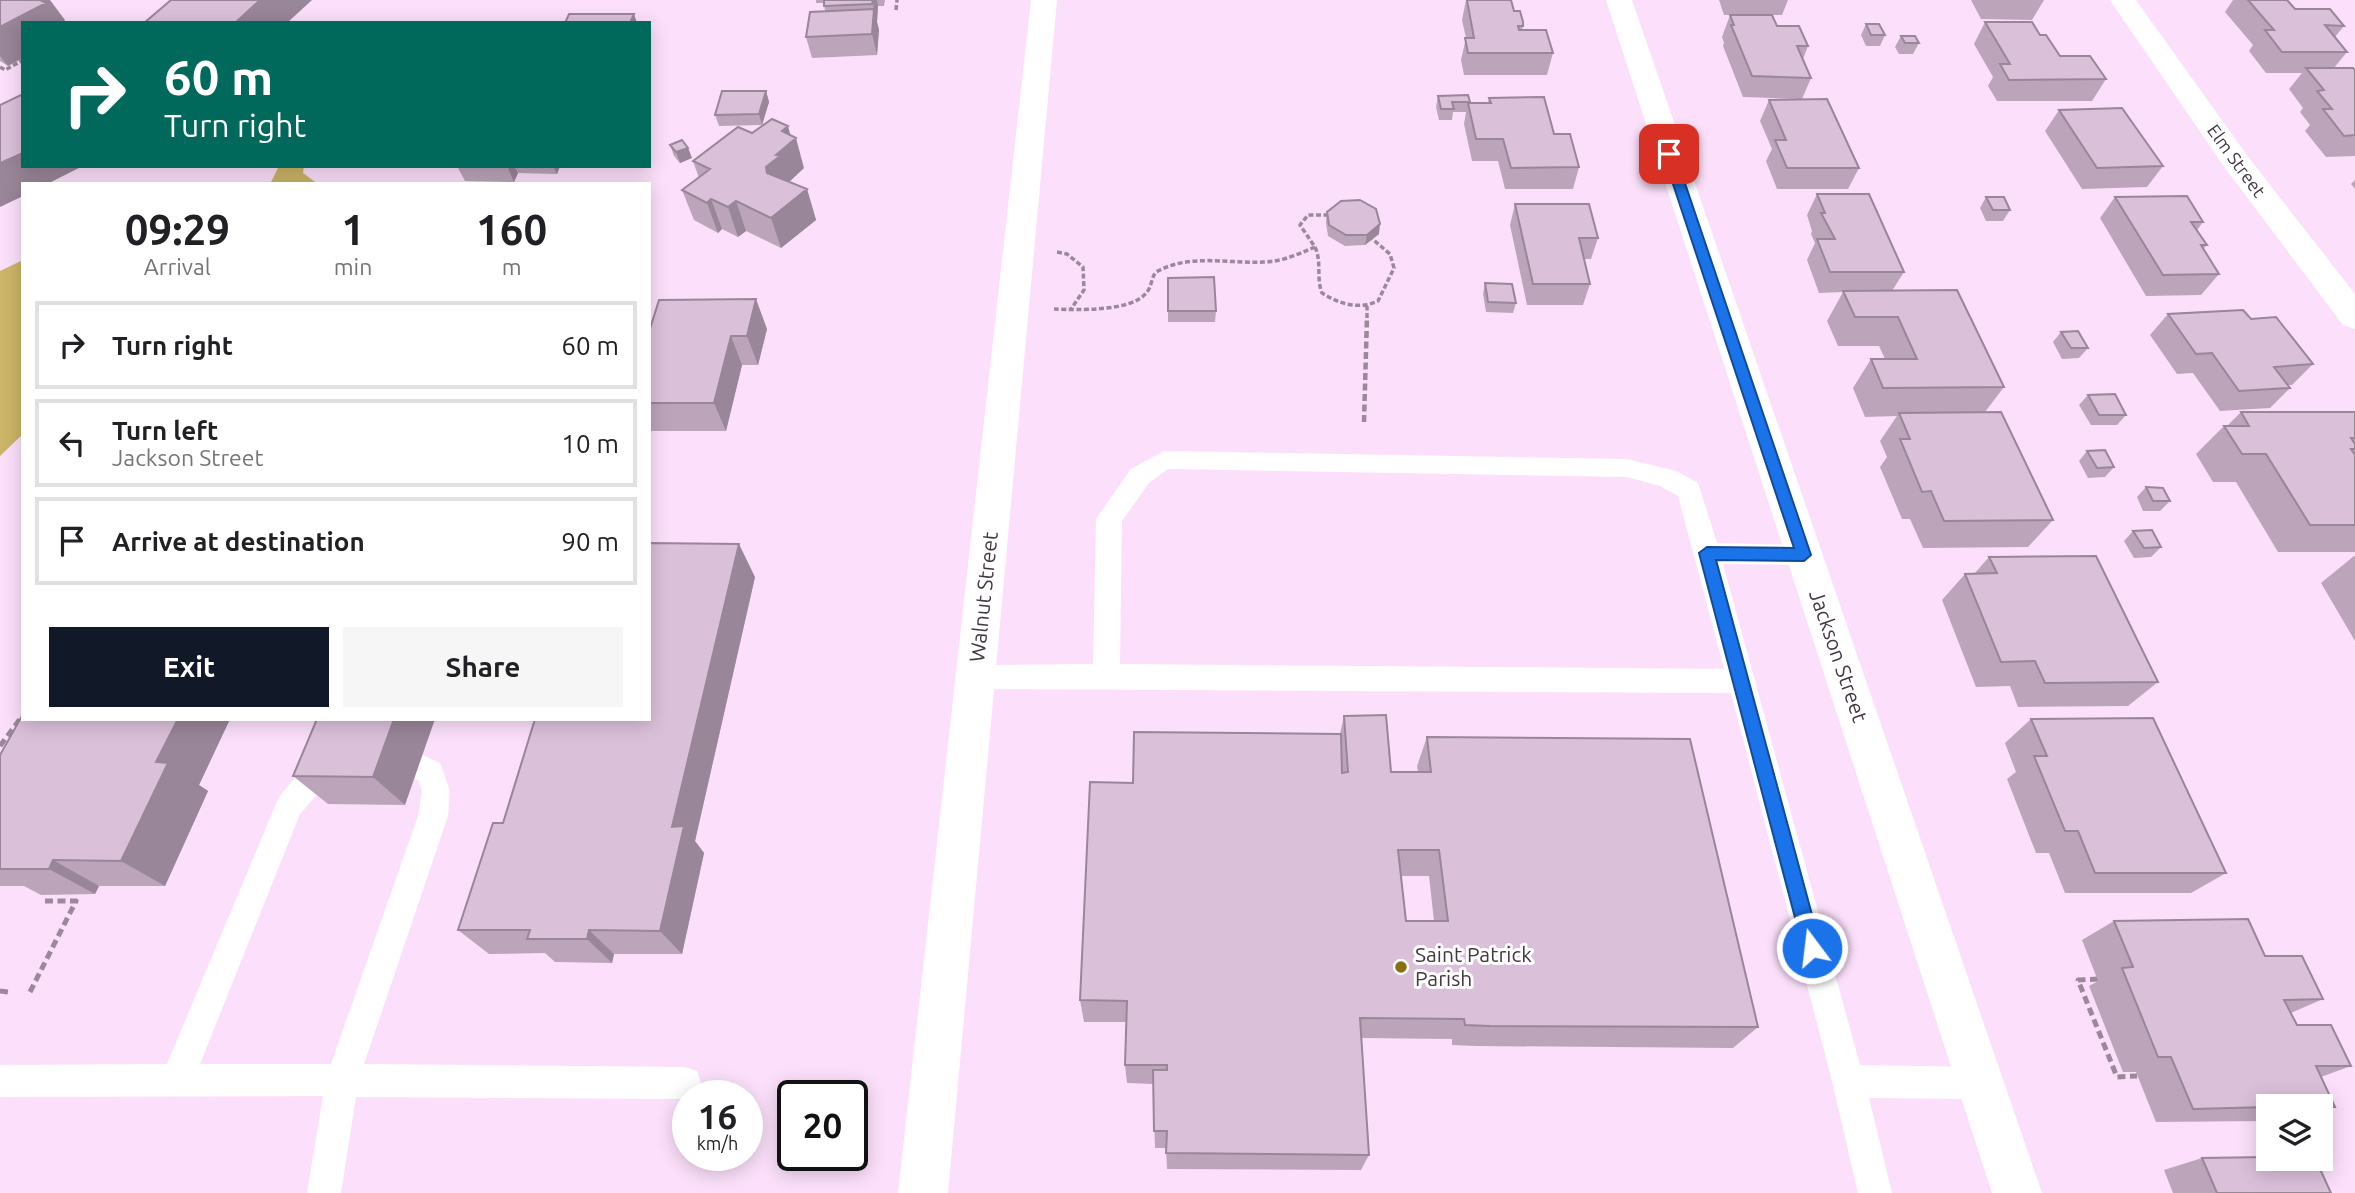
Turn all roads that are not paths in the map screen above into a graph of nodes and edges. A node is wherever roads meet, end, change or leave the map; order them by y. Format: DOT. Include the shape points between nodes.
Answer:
graph roads {
  1 [pos="1044,0"];
  2 [pos="1619,0"];
  3 [pos="2123,0"];
  4 [pos="2355,317"];
  5 [pos="1707,553"];
  6 [pos="1804,555"];
  7 [pos="1106,676"];
  8 [pos="976,677"];
  9 [pos="1741,681"];
  10 [pos="345,764"];
  11 [pos="418,766"];
  12 [pos="177,1080"];
  13 [pos="342,1080"];
  14 [pos="0,1081"];
  15 [pos="1847,1081"];
  16 [pos="672,1083"];
  17 [pos="1980,1083"];
  18 [pos="324,1193"];
  19 [pos="923,1193"];
  20 [pos="1875,1193"];
  21 [pos="2017,1193"];
  1 -- 8 [label="street, Walnut Street"];
  2 -- 6 [label="street, Jackson Street"];
  3 -- 4 [label="street, Elm Street" via="2306,257"];
  5 -- 6 [label="lane"];
  5 -- 7 [label="lane" via="1689,490 1667,478 1628,468 1164,460 1140,476 1109,519"];
  5 -- 9 [label="lane"];
  6 -- 17 [label="street, Jackson Street"];
  7 -- 8 [label="lane"];
  7 -- 9 [label="lane"];
  8 -- 19 [label="street, Walnut Street"];
  9 -- 15 [label="lane"];
  10 -- 12 [label="lane" via="319,772 289,806"];
  11 -- 13 [label="lane" via="429,772 436,791 433,816"];
  12 -- 13 [label="lane"];
  12 -- 14 [label="lane"];
  13 -- 16 [label="lane"];
  13 -- 18 [label="lane"];
  15 -- 17 [label="lane"];
  15 -- 20 [label="lane"];
  17 -- 21 [label="street, Jackson Street"];
}
